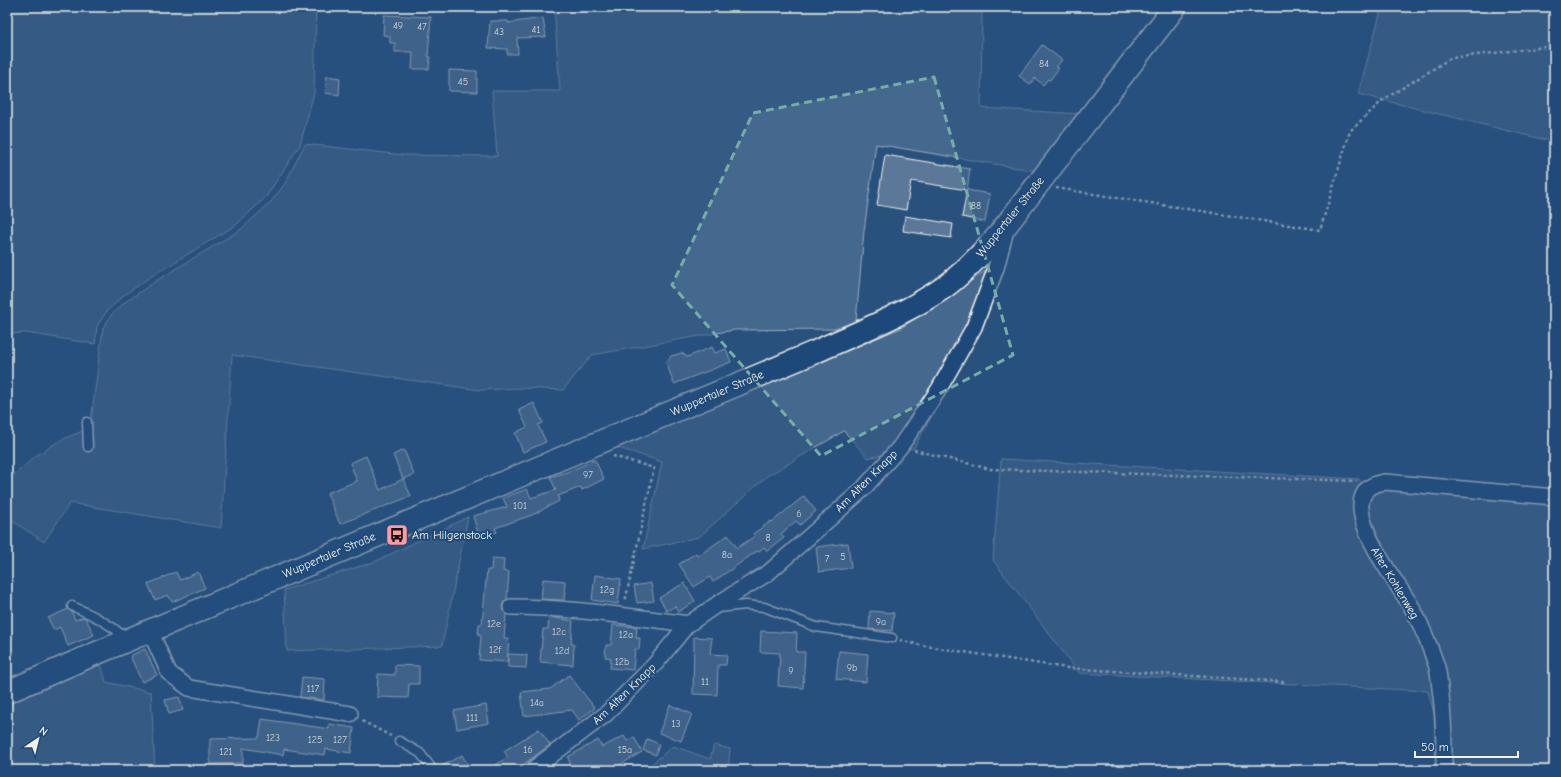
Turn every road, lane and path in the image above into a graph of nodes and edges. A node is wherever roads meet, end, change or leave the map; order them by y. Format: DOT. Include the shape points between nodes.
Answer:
graph roads {
  1 [pos="1175,7"];
  2 [pos="1554,46"];
  3 [pos="1040,181"];
  4 [pos="1009,222"];
  5 [pos="87,422"];
  6 [pos="88,447"];
  7 [pos="900,447"];
  8 [pos="587,448"];
  9 [pos="1381,482"];
  10 [pos="1554,497"];
  11 [pos="72,606"];
  12 [pos="510,607"];
  13 [pos="712,608"];
  14 [pos="621,616"];
  15 [pos="689,624"];
  16 [pos="150,631"];
  17 [pos="892,638"];
  18 [pos="128,640"];
  19 [pos="1287,682"];
  20 [pos="7,692"];
  21 [pos="350,714"];
  22 [pos="399,741"];
  23 [pos="433,770"];
  24 [pos="532,770"];
  25 [pos="1444,770"];
  1 -- 3 [label="main road, Wuppertaler Straße"];
  2 -- 3 [label="path" via="1451,58 1383,100 1350,130 1320,230 1056,188"];
  3 -- 4 [label="main road, Wuppertaler Straße"];
  4 -- 7 [label="street, Am Alten Knapp" via="996,268 974,327 939,389"];
  4 -- 8 [label="main road, Wuppertaler Straße" via="973,263 946,286 909,309 815,352"];
  5 -- 6 [label="lane"];
  7 -- 9 [label="path" via="990,468"];
  7 -- 13 [label="street, Am Alten Knapp" via="863,489 768,573"];
  8 -- 14 [label="path" via="654,468"];
  8 -- 16 [label="main road, Wuppertaler Straße"];
  9 -- 10 [label="street"];
  9 -- 25 [label="street, Alter Kohlenweg" via="1370,486 1362,496 1361,512 1372,544 1414,611 1437,666 1444,714"];
  11 -- 18 [label="lane" via="112,626"];
  12 -- 14 [label="street"];
  13 -- 15 [label="street, Am Alten Knapp"];
  13 -- 17 [label="lane" via="746,604 764,607 816,627"];
  14 -- 15 [label="street"];
  15 -- 24 [label="street, Am Alten Knapp" via="656,663 606,714"];
  16 -- 18 [label="main road, Wuppertaler Straße"];
  16 -- 21 [label="street" via="169,673 189,688"];
  17 -- 19 [label="path" via="919,645 1067,668"];
  18 -- 20 [label="main road, Wuppertaler Straße"];
  21 -- 22 [label="path"];
  22 -- 23 [label="lane" via="420,753"];
}
